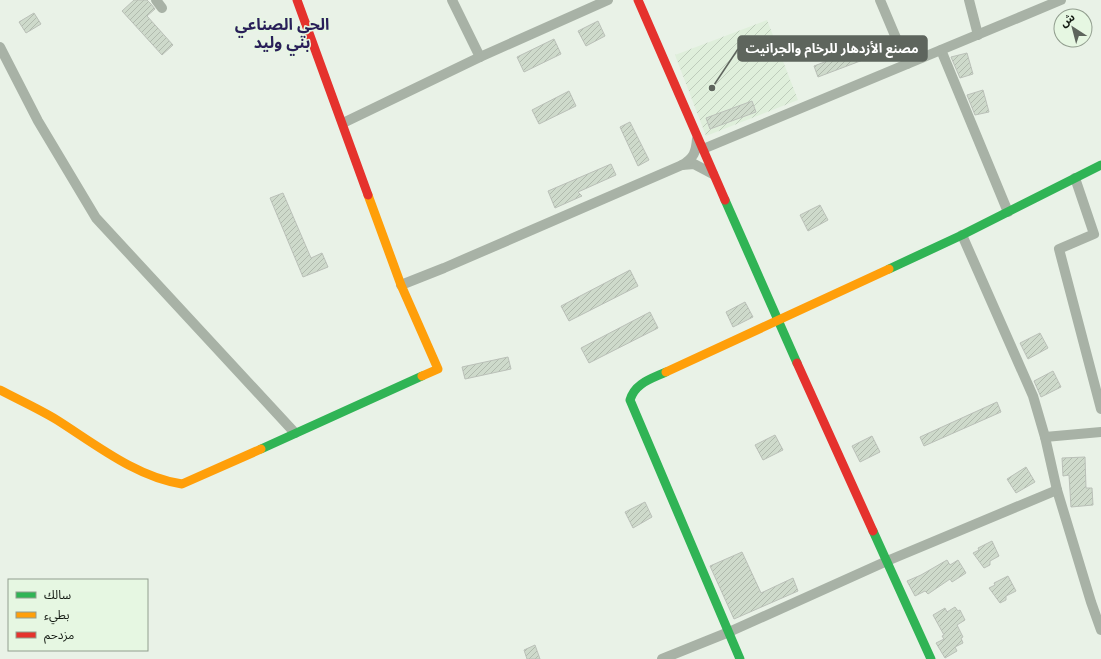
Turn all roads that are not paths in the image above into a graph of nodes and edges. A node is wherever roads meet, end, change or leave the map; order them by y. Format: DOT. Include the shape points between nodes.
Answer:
graph roads {
  1 [pos="298,0"];
  2 [pos="452,0"];
  3 [pos="608,0"];
  4 [pos="638,0"];
  5 [pos="880,0"];
  6 [pos="969,0"];
  7 [pos="1059,0"];
  8 [pos="978,35"];
  9 [pos="0,47"];
  10 [pos="941,50"];
  11 [pos="480,57"];
  12 [pos="907,64"];
  13 [pos="343,123"];
  14 [pos="698,135"];
  15 [pos="703,149"];
  16 [pos="682,165"];
  17 [pos="1101,165"];
  18 [pos="713,174"];
  19 [pos="1075,178"];
  20 [pos="1008,212"];
  21 [pos="962,235"];
  22 [pos="401,285"];
  23 [pos="777,320"];
  24 [pos="0,390"];
  25 [pos="1101,409"];
  26 [pos="1101,432"];
  27 [pos="294,433"];
  28 [pos="1045,437"];
  29 [pos="1057,490"];
  30 [pos="887,561"];
  31 [pos="1101,630"];
  32 [pos="729,632"];
  33 [pos="662,659"];
  34 [pos="740,659"];
  35 [pos="931,659"];
  1 -- 13 [label="street"];
  2 -- 11 [label="street"];
  3 -- 11 [label="street"];
  4 -- 14 [label="street"];
  5 -- 12 [label="street"];
  6 -- 8 [label="street"];
  7 -- 8 [label="street"];
  8 -- 10 [label="street"];
  9 -- 27 [label="street" via="38,121 96,218"];
  10 -- 12 [label="street"];
  10 -- 20 [label="street"];
  11 -- 13 [label="street"];
  12 -- 15 [label="street"];
  13 -- 22 [label="street"];
  14 -- 15 [label="street"];
  14 -- 16 [label="street" via="696,152 691,160"];
  15 -- 18 [label="street"];
  16 -- 18 [label="street" via="694,164"];
  16 -- 22 [label="street"];
  17 -- 19 [label="street"];
  18 -- 23 [label="street"];
  19 -- 20 [label="street"];
  19 -- 25 [label="street" via="1094,234 1059,249"];
  20 -- 21 [label="street"];
  21 -- 23 [label="street"];
  21 -- 28 [label="street" via="1033,396"];
  22 -- 27 [label="street" via="438,369"];
  23 -- 30 [label="street"];
  23 -- 32 [label="street" via="638,385 630,400"];
  24 -- 27 [label="street" via="134,466 173,485 182,484"];
  26 -- 28 [label="street"];
  28 -- 29 [label="street"];
  29 -- 30 [label="street"];
  29 -- 31 [label="street" via="1090,602"];
  30 -- 32 [label="street"];
  30 -- 35 [label="street"];
  32 -- 33 [label="street"];
  32 -- 34 [label="street"];
}
